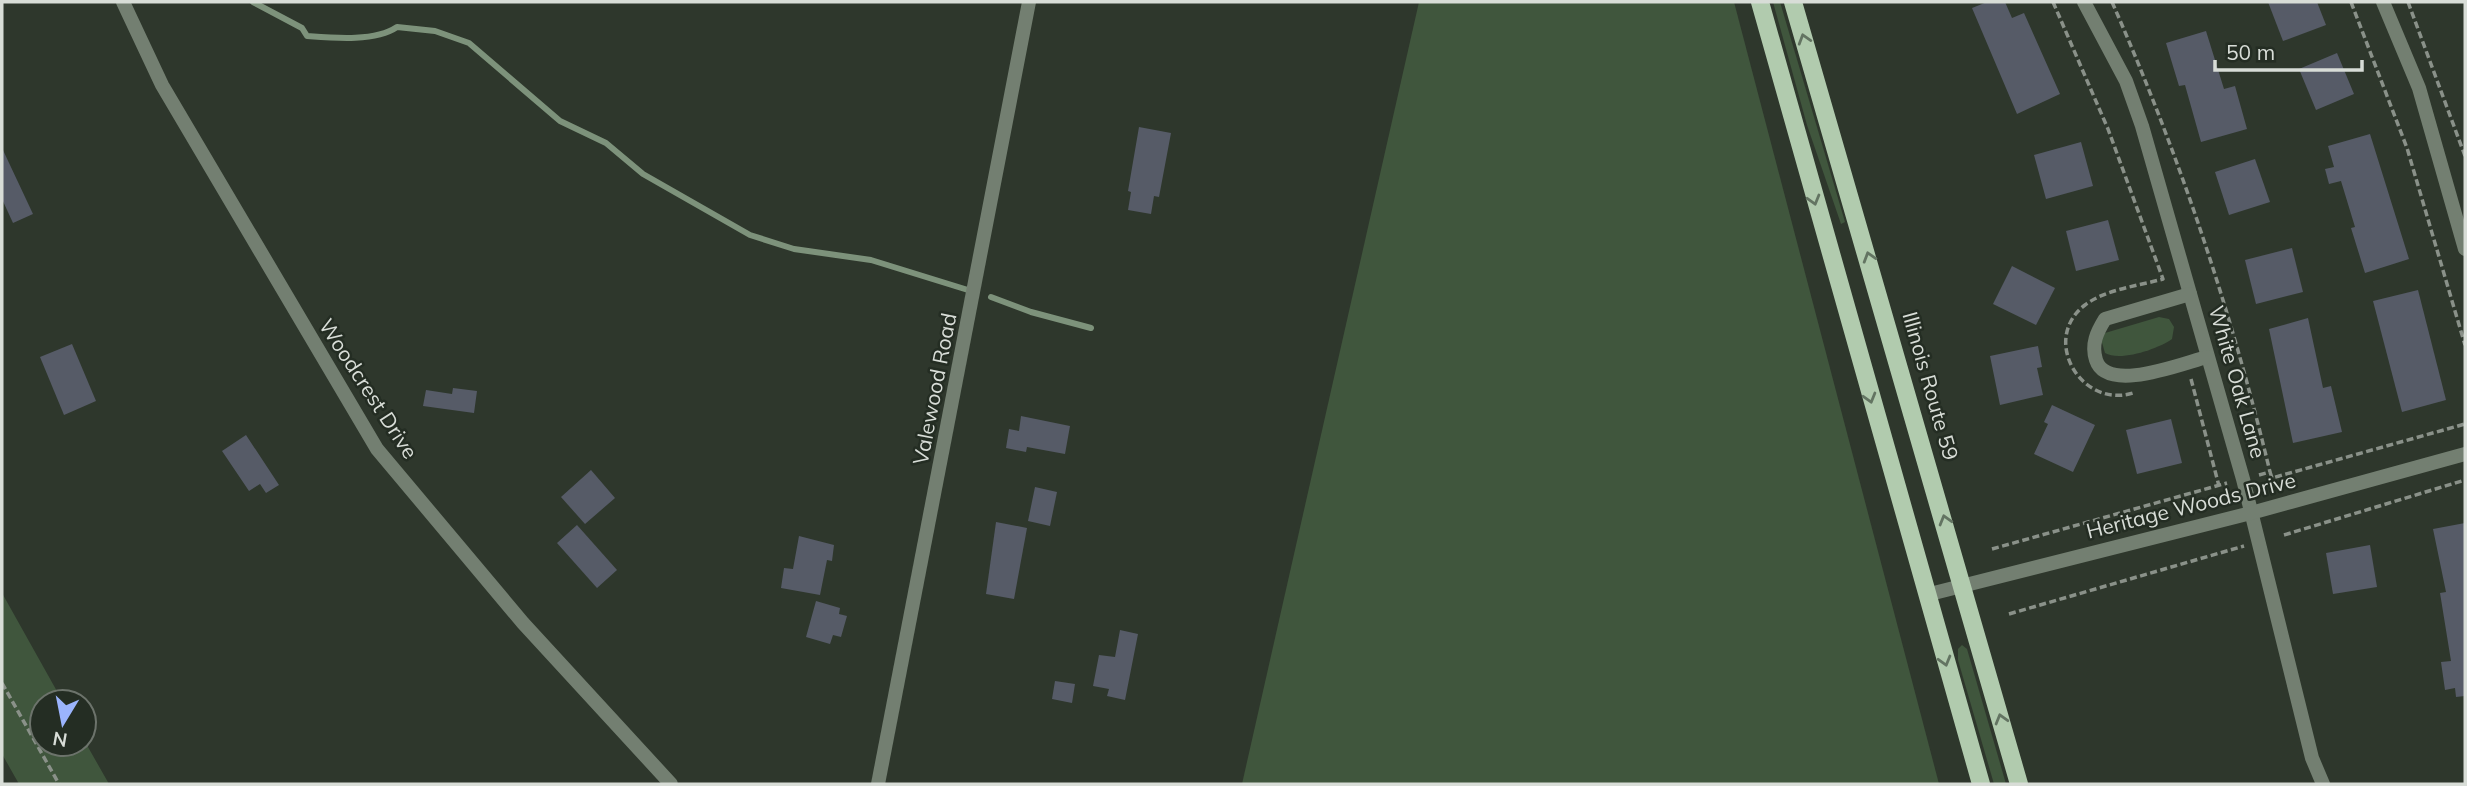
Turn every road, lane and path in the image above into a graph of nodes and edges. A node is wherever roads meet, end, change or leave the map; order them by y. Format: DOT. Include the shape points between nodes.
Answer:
graph roads {
  1 [pos="122,2"];
  2 [pos="1029,2"];
  3 [pos="1760,2"];
  4 [pos="1793,2"];
  5 [pos="2053,2"];
  6 [pos="2084,2"];
  7 [pos="2112,2"];
  8 [pos="2351,2"];
  9 [pos="2383,2"];
  10 [pos="2408,2"];
  11 [pos="2465,156"];
  12 [pos="2465,249"];
  13 [pos="2190,294"];
  14 [pos="2465,345"];
  15 [pos="2207,356"];
  16 [pos="2178,380"];
  17 [pos="2140,391"];
  18 [pos="2465,424"];
  19 [pos="2465,454"];
  20 [pos="2270,472"];
  21 [pos="2259,475"];
  22 [pos="2465,480"];
  23 [pos="2227,483"];
  24 [pos="2218,486"];
  25 [pos="2251,513"];
  26 [pos="2284,535"];
  27 [pos="2246,545"];
  28 [pos="1992,550"];
  29 [pos="1964,585"];
  30 [pos="1926,595"];
  31 [pos="2009,614"];
  32 [pos="2,683"];
  33 [pos="59,784"];
  34 [pos="671,784"];
  35 [pos="878,784"];
  36 [pos="1980,784"];
  37 [pos="2020,784"];
  38 [pos="2323,784"];
  1 -- 34 [label="street, Woodcrest Drive" via="162,85 377,449 523,623"];
  2 -- 35 [label="street, Valewood Road"];
  3 -- 30 [label="main road, one-way"];
  29 -- 4 [label="main road, Illinois Route 59, one-way"];
  5 -- 17 [label="path" via="2108,129 2163,279 2082,307 2068,329 2067,355 2083,384 2098,393 2119,396"];
  6 -- 13 [label="street, White Oak Lane" via="2126,81"];
  7 -- 20 [label="path" via="2145,76 2206,242"];
  8 -- 14 [label="path" via="2407,148"];
  9 -- 12 [label="street" via="2419,88"];
  10 -- 11 [label="path"];
  13 -- 15 [label="street, White Oak Lane"];
  13 -- 15 [label="street" via="2105,319 2093,349 2097,364 2108,374 2132,376"];
  15 -- 25 [label="street, White Oak Lane"];
  16 -- 24 [label="path" via="2190,376"];
  18 -- 20 [label="path" via="2272,478"];
  19 -- 25 [label="street, Heritage Woods Drive"];
  20 -- 21 [label="path"];
  22 -- 26 [label="path"];
  23 -- 24 [label="path"];
  24 -- 28 [label="path"];
  25 -- 29 [label="street, Heritage Woods Drive"];
  25 -- 38 [label="street, White Oak Lane" via="2312,758"];
  27 -- 31 [label="path"];
  29 -- 30 [label="street, Heritage Woods Drive"];
  37 -- 29 [label="main road, Illinois Route 59, one-way"];
  30 -- 36 [label="main road, one-way"];
  32 -- 33 [label="path"];
}
